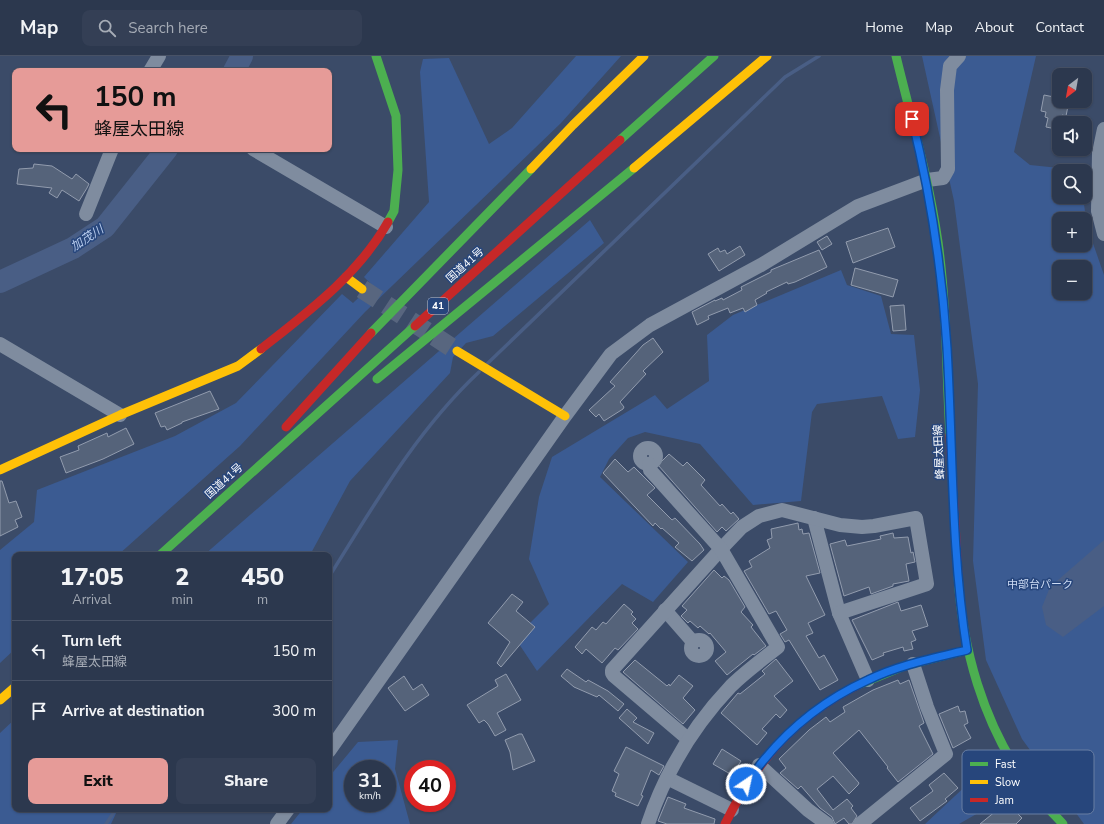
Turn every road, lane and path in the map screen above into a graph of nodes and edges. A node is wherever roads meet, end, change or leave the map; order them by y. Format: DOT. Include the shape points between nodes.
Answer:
graph roads {
  1 [pos="159,56"];
  2 [pos="376,56"];
  3 [pos="644,56"];
  4 [pos="714,56"];
  5 [pos="724,56"];
  6 [pos="767,56"];
  7 [pos="896,56"];
  8 [pos="959,56"];
  9 [pos="152,68"];
  10 [pos="1104,128"];
  11 [pos="111,152"];
  12 [pos="258,152"];
  13 [pos="927,180"];
  14 [pos="86,214"];
  15 [pos="386,227"];
  16 [pos="1104,234"];
  17 [pos="346,277"];
  18 [pos="362,289"];
  19 [pos="0,344"];
  20 [pos="457,351"];
  21 [pos="371,383"];
  22 [pos="359,390"];
  23 [pos="340,400"];
  24 [pos="120,415"];
  25 [pos="565,416"];
  26 [pos="26,459"];
  27 [pos="0,461"];
  28 [pos="649,464"];
  29 [pos="0,470"];
  30 [pos="814,518"];
  31 [pos="721,549"];
  32 [pos="158,552"];
  33 [pos="163,552"];
  34 [pos="173,552"];
  35 [pos="665,610"];
  36 [pos="839,613"];
  37 [pos="694,642"];
  38 [pos="967,650"];
  39 [pos="913,664"];
  40 [pos="868,680"];
  41 [pos="12,689"];
  42 [pos="12,698"];
  43 [pos="0,700"];
  44 [pos="0,708"];
  45 [pos="688,739"];
  46 [pos="332,747"];
  47 [pos="1005,750"];
  48 [pos="759,766"];
  49 [pos="667,778"];
  50 [pos="732,810"];
  51 [pos="286,812"];
  52 [pos="1053,814"];
  53 [pos="277,824"];
  54 [pos="648,824"];
  55 [pos="726,824"];
  56 [pos="827,824"];
  57 [pos="860,824"];
  58 [pos="1062,824"];
  1 -- 9 [label="street"];
  2 -- 15 [label="main road" via="396,116 398,170 395,204"];
  3 -- 32 [label="main road, 41" via="378,325 320,386 276,438"];
  4 -- 33 [label="main road, 国道41号 / 41"];
  5 -- 23 [label="main road, 国道41号 / 41" via="433,320"];
  6 -- 21 [label="main road, 41" via="584,210"];
  7 -- 13 [label="main road, 蜂屋太田線"];
  8 -- 13 [label="street" via="950,66 948,84 948,169 943,178"];
  10 -- 16 [label="street" via="1099,153 1098,211"];
  11 -- 14 [label="street"];
  12 -- 15 [label="street"];
  13 -- 25 [label="street" via="858,206 761,265 641,331 611,354"];
  13 -- 38 [label="main road, 蜂屋太田線" via="938,243 945,317 959,600"];
  15 -- 17 [label="main road"];
  17 -- 18 [label="main road"];
  17 -- 24 [label="main road" via="305,315 238,366"];
  19 -- 24 [label="street"];
  20 -- 25 [label="main road"];
  22 -- 23 [label="main road, 41"];
  23 -- 34 [label="main road, 国道41号 / 41"];
  24 -- 26 [label="main road"];
  25 -- 46 [label="street"];
  26 -- 27 [label="street"];
  26 -- 29 [label="main road"];
  28 -- 31 [label="street" via="650,470"];
  30 -- 31 [label="street" via="782,510 768,512 748,523"];
  30 -- 36 [label="street"];
  30 -- 36 [label="street" via="840,525 862,527 916,518 927,584"];
  31 -- 35 [label="street"];
  31 -- 45 [label="street" via="778,646 732,685"];
  35 -- 37 [label="street"];
  35 -- 45 [label="street" via="612,673"];
  36 -- 40 [label="street"];
  38 -- 39 [label="main road"];
  38 -- 47 [label="main road, 蜂屋太田線" via="986,708"];
  39 -- 40 [label="main road"];
  39 -- 57 [label="street" via="946,754"];
  40 -- 48 [label="main road" via="822,705 800,721"];
  41 -- 43 [label="main road"];
  42 -- 44 [label="main road"];
  45 -- 49 [label="street"];
  48 -- 50 [label="main road"];
  48 -- 56 [label="street"];
  49 -- 50 [label="street"];
  49 -- 54 [label="street"];
  50 -- 55 [label="main road"];
  51 -- 53 [label="street"];
  52 -- 58 [label="main road, 蜂屋太田線"];
}
